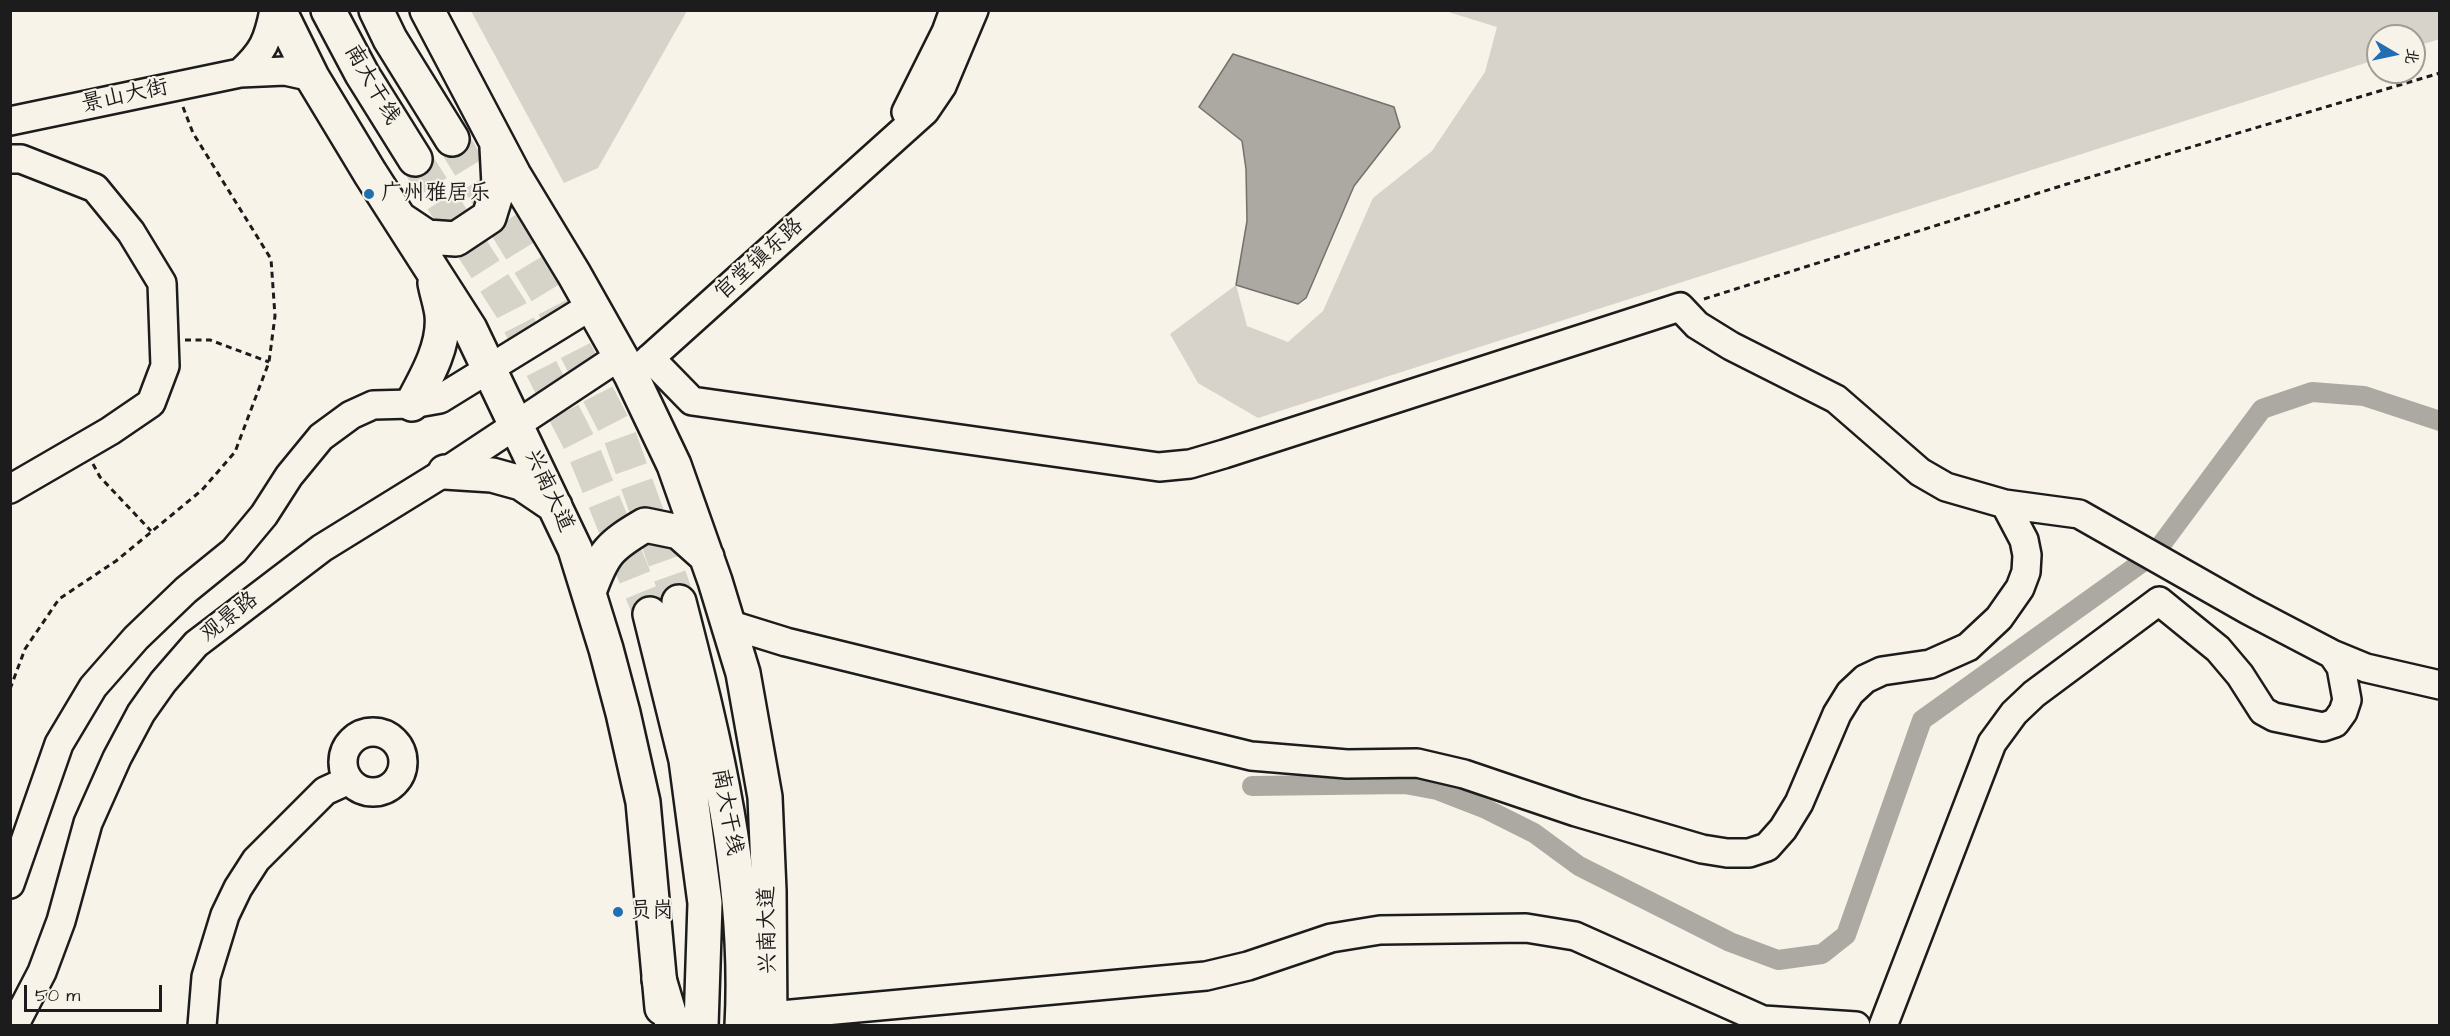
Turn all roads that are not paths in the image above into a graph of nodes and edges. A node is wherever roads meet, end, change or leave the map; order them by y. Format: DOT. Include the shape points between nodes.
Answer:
graph roads {
  1 [pos="274,10"];
  2 [pos="279,10"];
  3 [pos="328,10"];
  4 [pos="376,10"];
  5 [pos="428,10"];
  6 [pos="954,10"];
  7 [pos="974,10"];
  8 [pos="240,73"];
  9 [pos="312,77"];
  10 [pos="10,121"];
  11 [pos="452,139"];
  12 [pos="497,143"];
  13 [pos="888,144"];
  14 [pos="10,159"];
  15 [pos="415,159"];
  16 [pos="398,218"];
  17 [pos="432,270"];
  18 [pos="591,306"];
  19 [pos="634,363"];
  20 [pos="489,369"];
  21 [pos="412,404"];
  22 [pos="517,425"];
  23 [pos="445,472"];
  24 [pos="10,489"];
  25 [pos="2005,504"];
  26 [pos="555,506"];
  27 [pos="707,557"];
  28 [pos="589,592"];
  29 [pos="679,602"];
  30 [pos="650,614"];
  31 [pos="728,624"];
  32 [pos="2332,654"];
  33 [pos="2439,685"];
  34 [pos="349,780"];
  35 [pos="10,884"];
  36 [pos="659,979"];
  37 [pos="761,1022"];
  38 [pos="14,1026"];
  39 [pos="201,1026"];
  40 [pos="663,1026"];
  41 [pos="673,1026"];
  42 [pos="701,1026"];
  43 [pos="1856,1026"];
  44 [pos="1882,1026"];
  1 -- 8 [label="street" via="270,33 258,57"];
  2 -- 9 [label="main road, 兴南大道"];
  3 -- 15 [label="main road, 南大干线"];
  4 -- 11 [label="main road, 南大干线"];
  5 -- 12 [label="main road, 兴南大道"];
  6 -- 13 [label="street, 官堂镇东路" via="922,83"];
  7 -- 13 [label="street, 官堂镇东路" via="942,86 925,111"];
  8 -- 9 [label="street, 景山大街" via="285,71"];
  8 -- 10 [label="street, 景山大街"];
  9 -- 16 [label="main road, 兴南大道"];
  12 -- 16 [label="main road" via="499,185 489,217 456,239 427,237"];
  12 -- 18 [label="main road, 兴南大道"];
  13 -- 19 [label="street, 官堂镇东路"];
  14 -- 24 [label="street" via="21,159 95,188 131,232 162,283 165,339 165,366 151,404"];
  16 -- 17 [label="main road, 兴南大道"];
  17 -- 20 [label="main road, 兴南大道" via="470,329"];
  17 -- 21 [label="main road" via="442,316 441,336"];
  18 -- 19 [label="main road, 兴南大道"];
  18 -- 20 [label="street"];
  19 -- 22 [label="street, 观景路"];
  19 -- 25 [label="street" via="692,401 1159,467 1190,464 1224,454 1680,307 1697,325 1731,346 1836,399 1920,472 1946,487"];
  19 -- 27 [label="main road, 兴南大道"];
  20 -- 21 [label="street" via="440,399"];
  20 -- 22 [label="main road, 兴南大道"];
  21 -- 35 [label="street" via="374,405 321,437 234,551 136,638 93,687 59,744"];
  22 -- 23 [label="street, 观景路"];
  22 -- 26 [label="main road, 兴南大道"];
  23 -- 26 [label="main road" via="492,475 521,483"];
  23 -- 38 [label="street, 观景路" via="288,573 196,644 163,682 141,713 102,790 42,972"];
  25 -- 31 [label="street" via="2024,540 2027,555 2020,588 1999,618 1968,647 1930,664 1882,671 1865,679 1850,693 1783,829 1767,848 1749,853 1702,849 1464,774 1417,763 1347,764 1251,756 786,642"];
  25 -- 32 [label="street" via="2079,514"];
  26 -- 28 [label="main road, 兴南大道"];
  27 -- 28 [label="main road" via="679,532 645,525 617,542 599,565"];
  27 -- 31 [label="main road, 兴南大道"];
  28 -- 36 [label="main road, 兴南大道" via="621,702 643,802"];
  29 -- 37 [label="main road, 南大干线" via="732,833"];
  30 -- 42 [label="main road, 南大干线" via="686,760 705,903"];
  31 -- 37 [label="main road, 兴南大道" via="743,673 765,797 769,891"];
  32 -- 33 [label="street" via="2366,669"];
  32 -- 44 [label="street" via="2342,668 2347,700 2335,723 2324,727 2274,717 2263,711 2218,650 2159,601 2034,694 1992,743"];
  34 -- 39 [label="street" via="325,791 256,860 238,888 225,915 206,977"];
  36 -- 40 [label="main road, 兴南大道"];
  36 -- 41 [label="main road"];
  37 -- 43 [label="street" via="1206,976 1331,938 1380,930 1526,928 1575,936 1763,1020"];
}
